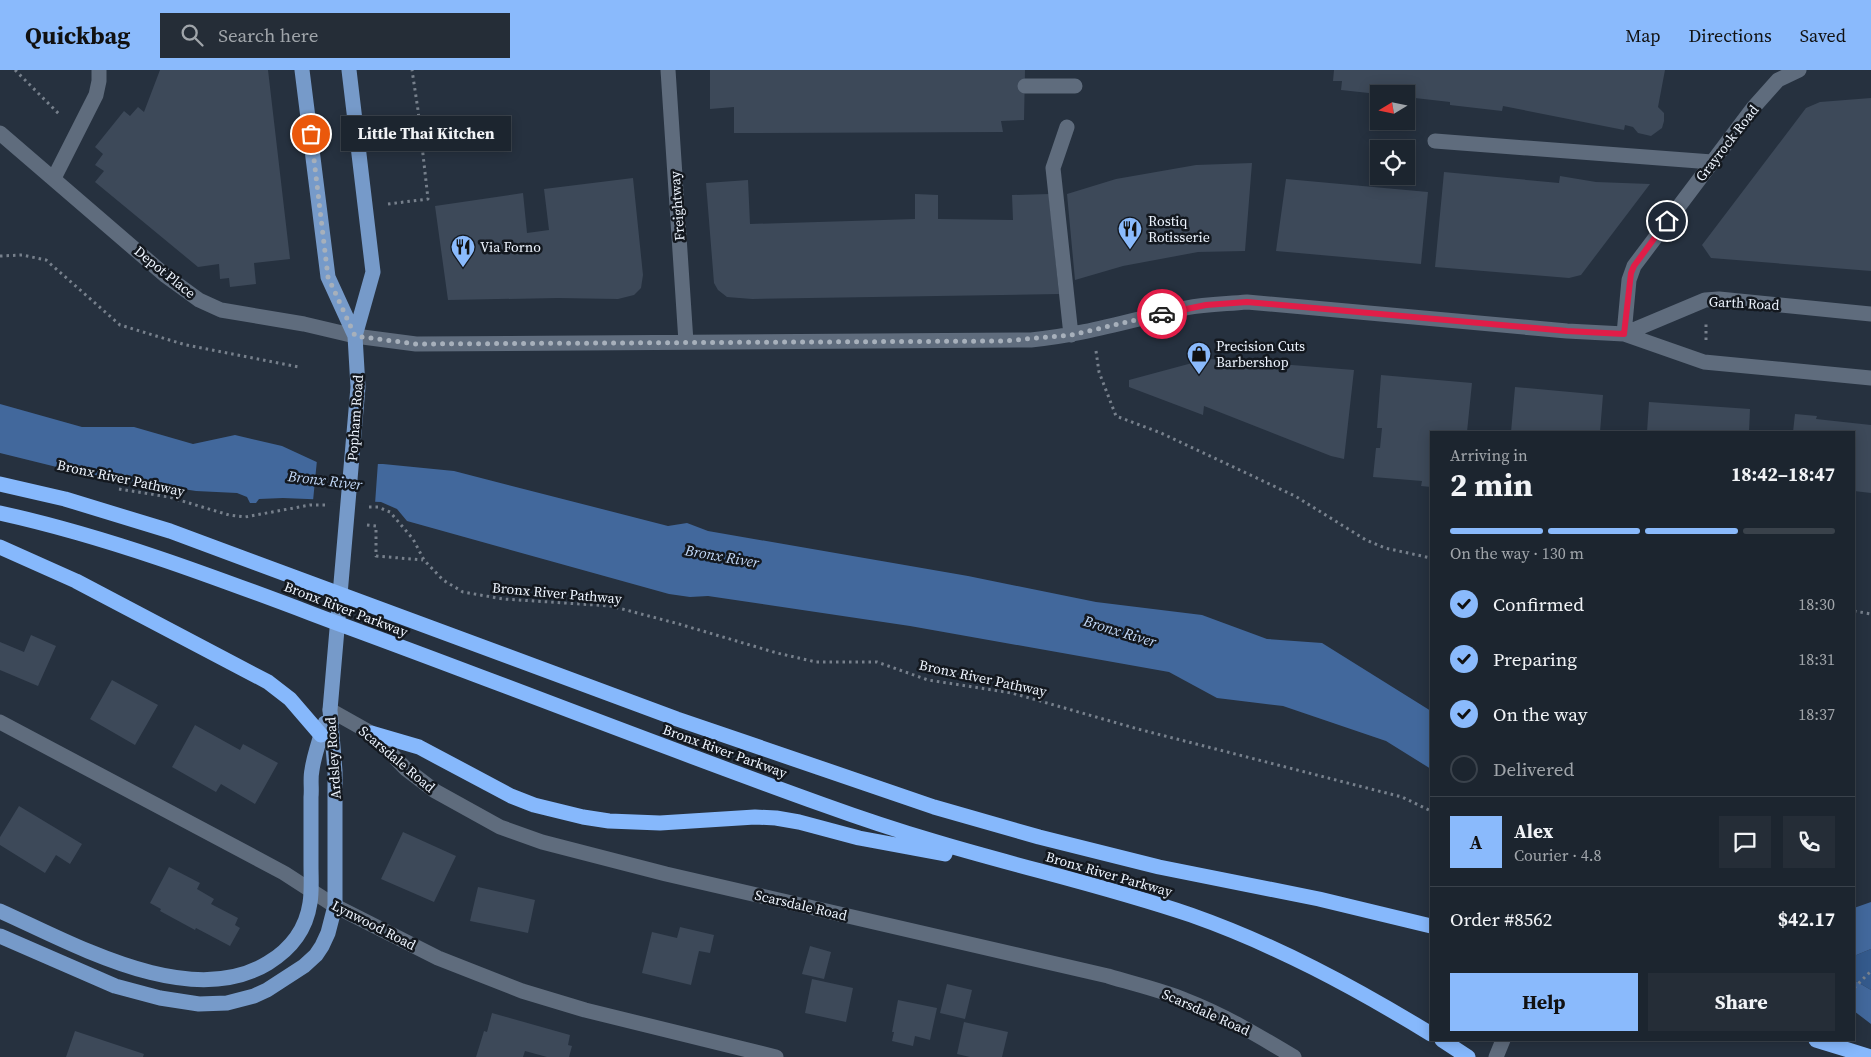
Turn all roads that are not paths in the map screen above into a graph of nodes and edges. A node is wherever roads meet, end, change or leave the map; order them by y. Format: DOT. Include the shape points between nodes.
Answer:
graph roads {
  1 [pos="99,70"];
  2 [pos="302,70"];
  3 [pos="350,70"];
  4 [pos="668,70"];
  5 [pos="1799,70"];
  6 [pos="1025,86"];
  7 [pos="1075,86"];
  8 [pos="1067,127"];
  9 [pos="0,133"];
  10 [pos="1436,141"];
  11 [pos="1712,162"];
  12 [pos="54,178"];
  13 [pos="1871,314"];
  14 [pos="1624,334"];
  15 [pos="1071,335"];
  16 [pos="355,336"];
  17 [pos="686,342"];
  18 [pos="1871,378"];
  19 [pos="0,484"];
  20 [pos="0,513"];
  21 [pos="0,547"];
  22 [pos="330,710"];
  23 [pos="0,722"];
  24 [pos="371,734"];
  25 [pos="322,735"];
  26 [pos="1034,869"];
  27 [pos="311,891"];
  28 [pos="335,906"];
  29 [pos="0,911"];
  30 [pos="1430,926"];
  31 [pos="0,936"];
  32 [pos="1430,1033"];
  33 [pos="1444,1041"];
  34 [pos="1503,1041"];
  35 [pos="1819,1041"];
  36 [pos="1871,1056"];
  37 [pos="776,1057"];
  38 [pos="1294,1057"];
  39 [pos="1468,1057"];
  40 [pos="1496,1057"];
  1 -- 12 [label="street" via="96,96"];
  2 -- 16 [label="main road, Popham Road" via="328,277"];
  3 -- 16 [label="main road, Popham Road" via="373,272"];
  4 -- 17 [label="street, Freightway"];
  5 -- 11 [label="street, Grayrock Road" via="1778,80"];
  6 -- 7 [label="street"];
  8 -- 15 [label="street" via="1053,168"];
  9 -- 12 [label="street, Depot Place"];
  10 -- 11 [label="street"];
  11 -- 14 [label="street, Grayrock Road" via="1634,266 1629,280"];
  12 -- 16 [label="street, Depot Place" via="166,276 199,300 221,310"];
  13 -- 14 [label="street, Garth Road" via="1705,300"];
  14 -- 15 [label="street, Garth Road" via="1247,302 1186,308"];
  14 -- 18 [label="street, Garth Road" via="1704,362"];
  15 -- 17 [label="street, Garth Road" via="1003,341"];
  16 -- 17 [label="street, Garth Road" via="416,344"];
  16 -- 22 [label="main road, Popham Road" via="358,387"];
  19 -- 30 [label="highway, Bronx River Parkway" via="82,504 170,531 686,722 934,807 1142,863 1319,899"];
  20 -- 26 [label="highway, Bronx River Parkway" via="172,562 827,806 930,841"];
  21 -- 25 [label="highway" via="76,581 268,682 290,699"];
  22 -- 24 [label="street, Scarsdale Road"];
  22 -- 25 [label="main road, Ardsley Road"];
  22 -- 28 [label="main road, Ardsley Road" via="335,771"];
  23 -- 27 [label="street, Lynwood Road" via="284,873"];
  24 -- 26 [label="highway" via="419,747 511,796 583,817 660,823 776,818 859,838"];
  24 -- 38 [label="street, Scarsdale Road" via="406,769 435,791 500,826 542,842 666,874 1108,976 1184,999 1219,1014"];
  25 -- 27 [label="main road, Ardsley Road" via="312,770"];
  26 -- 32 [label="highway, Bronx River Parkway" via="1147,901 1242,935 1341,981"];
  27 -- 28 [label="street, Lynwood Road"];
  27 -- 29 [label="main road, Ardsley Road" via="304,924 292,946 253,971 225,979 194,980 119,963"];
  28 -- 31 [label="main road, Ardsley Road" via="322,946 304,966 267,990 227,1003 200,1004 141,994"];
  28 -- 37 [label="street, Lynwood Road" via="438,958 522,990 637,1024"];
  33 -- 39 [label="highway"];
  34 -- 40 [label="street"];
  35 -- 36 [label="highway"];
}
